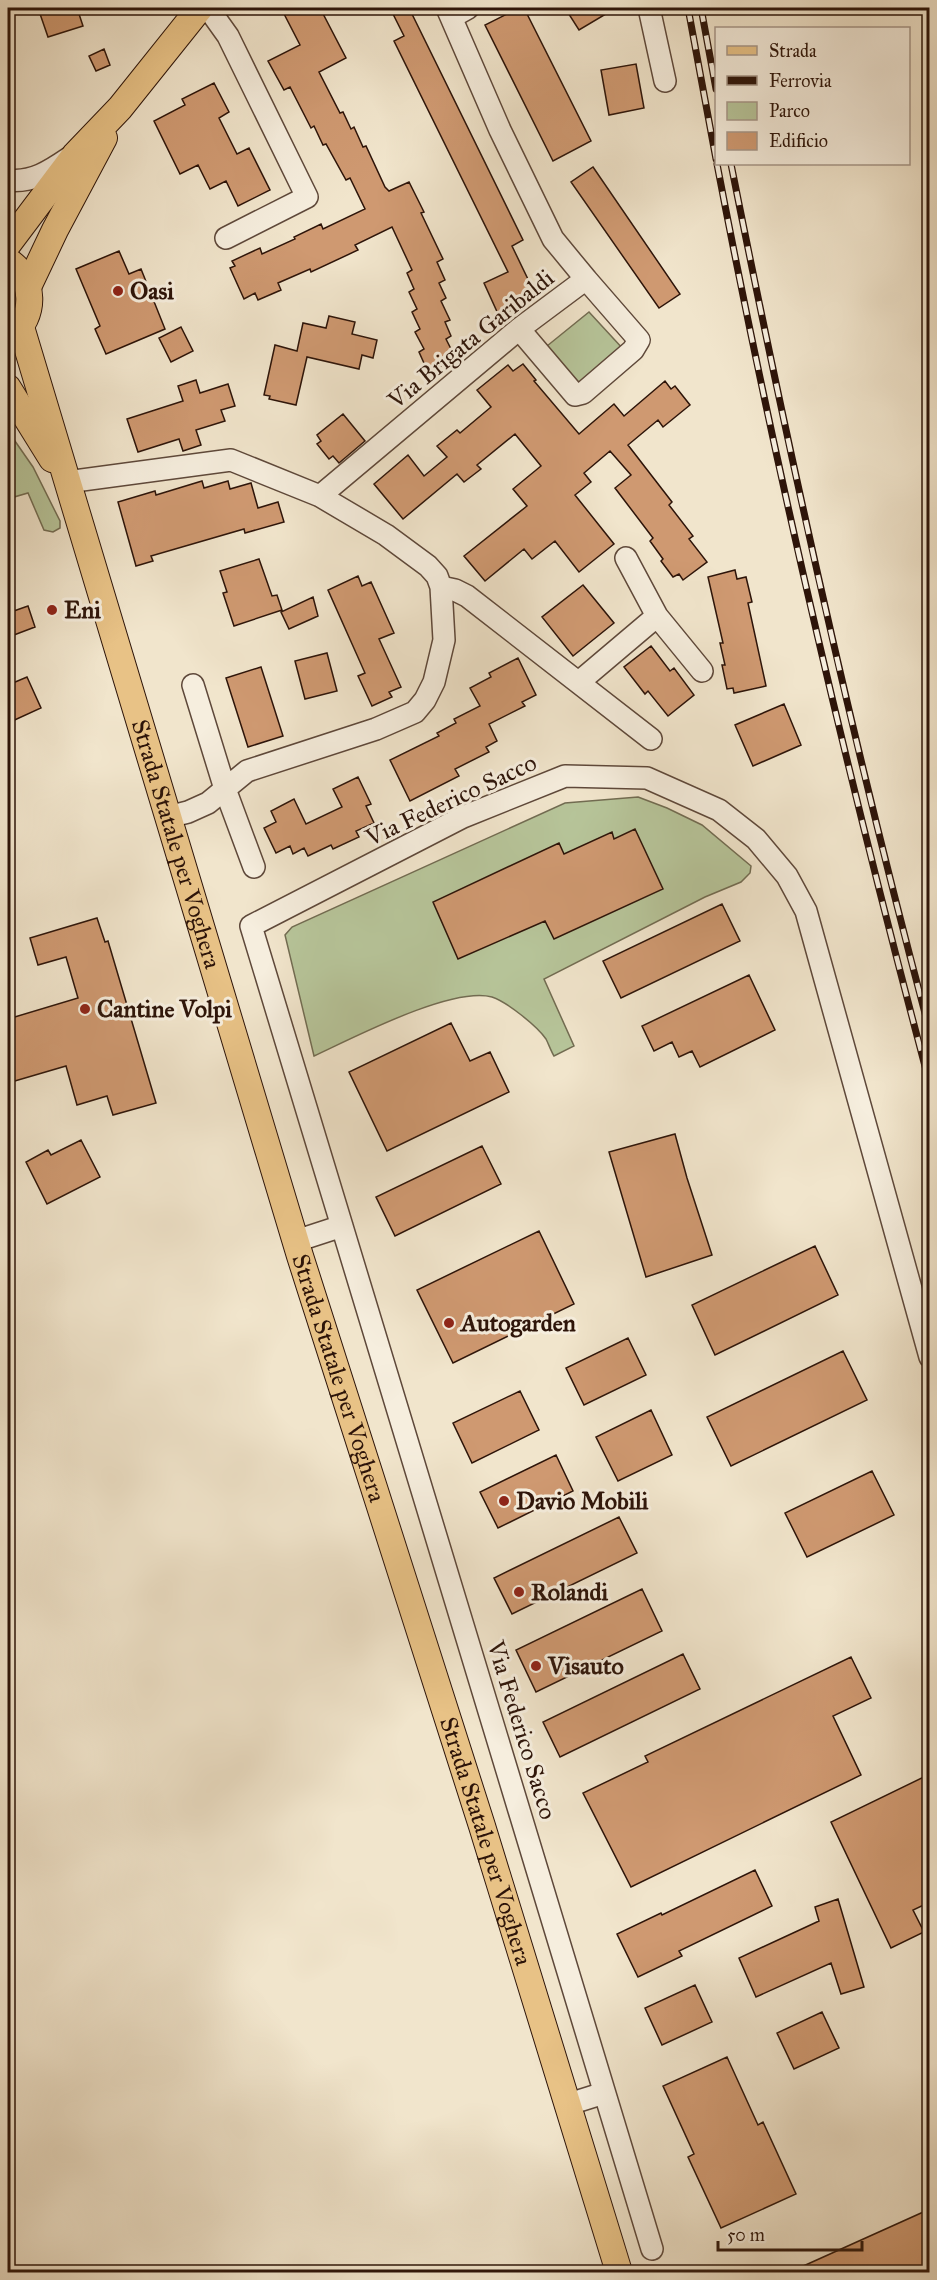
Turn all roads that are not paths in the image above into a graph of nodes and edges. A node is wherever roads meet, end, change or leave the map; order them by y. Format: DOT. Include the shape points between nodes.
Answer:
graph roads {
  1 [pos="200,8"];
  2 [pos="208,8"];
  3 [pos="649,8"];
  4 [pos="456,11"];
  5 [pos="665,81"];
  6 [pos="120,108"];
  7 [pos="75,155"];
  8 [pos="8,180"];
  9 [pos="226,238"];
  10 [pos="8,244"];
  11 [pos="8,261"];
  12 [pos="586,279"];
  13 [pos="28,287"];
  14 [pos="519,329"];
  15 [pos="14,333"];
  16 [pos="8,388"];
  17 [pos="67,482"];
  18 [pos="320,496"];
  19 [pos="626,558"];
  20 [pos="441,587"];
  21 [pos="657,616"];
  22 [pos="702,671"];
  23 [pos="579,682"];
  24 [pos="193,685"];
  25 [pos="651,739"];
  26 [pos="225,789"];
  27 [pos="168,817"];
  28 [pos="254,867"];
  29 [pos="342,1226"];
  30 [pos="296,1241"];
  31 [pos="930,1357"];
  32 [pos="604,2093"];
  33 [pos="566,2105"];
  34 [pos="652,2248"];
  35 [pos="619,2272"];
  1 -- 6 [label="main road"];
  2 -- 9 [label="street" via="228,36 307,197"];
  3 -- 5 [label="street"];
  4 -- 12 [label="street, Via Brigata Garibaldi" via="500,130 553,239"];
  6 -- 7 [label="main road"];
  6 -- 13 [label="main road"];
  7 -- 8 [label="street" via="42,175 20,182"];
  7 -- 10 [label="main road"];
  11 -- 13 [label="main road"];
  12 -- 14 [label="street, Via Brigata Garibaldi"];
  12 -- 14 [label="street" via="639,340 633,350 583,393 575,395"];
  13 -- 15 [label="main road" via="28,315"];
  14 -- 18 [label="street, Via Brigata Garibaldi"];
  15 -- 17 [label="main road, Strada Statale per Voghera" via="55,435"];
  16 -- 17 [label="main road, Strada Statale per Voghera"];
  17 -- 18 [label="street" via="231,460"];
  17 -- 27 [label="main road, Strada Statale per Voghera"];
  18 -- 20 [label="street" via="420,560 437,576"];
  19 -- 21 [label="street"];
  20 -- 23 [label="street" via="467,596"];
  20 -- 26 [label="street" via="444,640 434,682 415,712 376,729 247,771"];
  21 -- 22 [label="street"];
  21 -- 23 [label="street"];
  23 -- 25 [label="street"];
  24 -- 26 [label="street"];
  26 -- 27 [label="street" via="208,803"];
  26 -- 28 [label="street"];
  27 -- 30 [label="main road, Strada Statale per Voghera"];
  29 -- 30 [label="street"];
  29 -- 31 [label="street, Via Federico Sacco" via="251,926 463,817 565,776 647,778 719,810 756,839 787,876 806,911"];
  29 -- 32 [label="street, Via Federico Sacco"];
  30 -- 33 [label="main road, Strada Statale per Voghera"];
  32 -- 33 [label="street"];
  32 -- 34 [label="street, Via Federico Sacco"];
  33 -- 35 [label="main road, Strada Statale per Voghera"];
}
